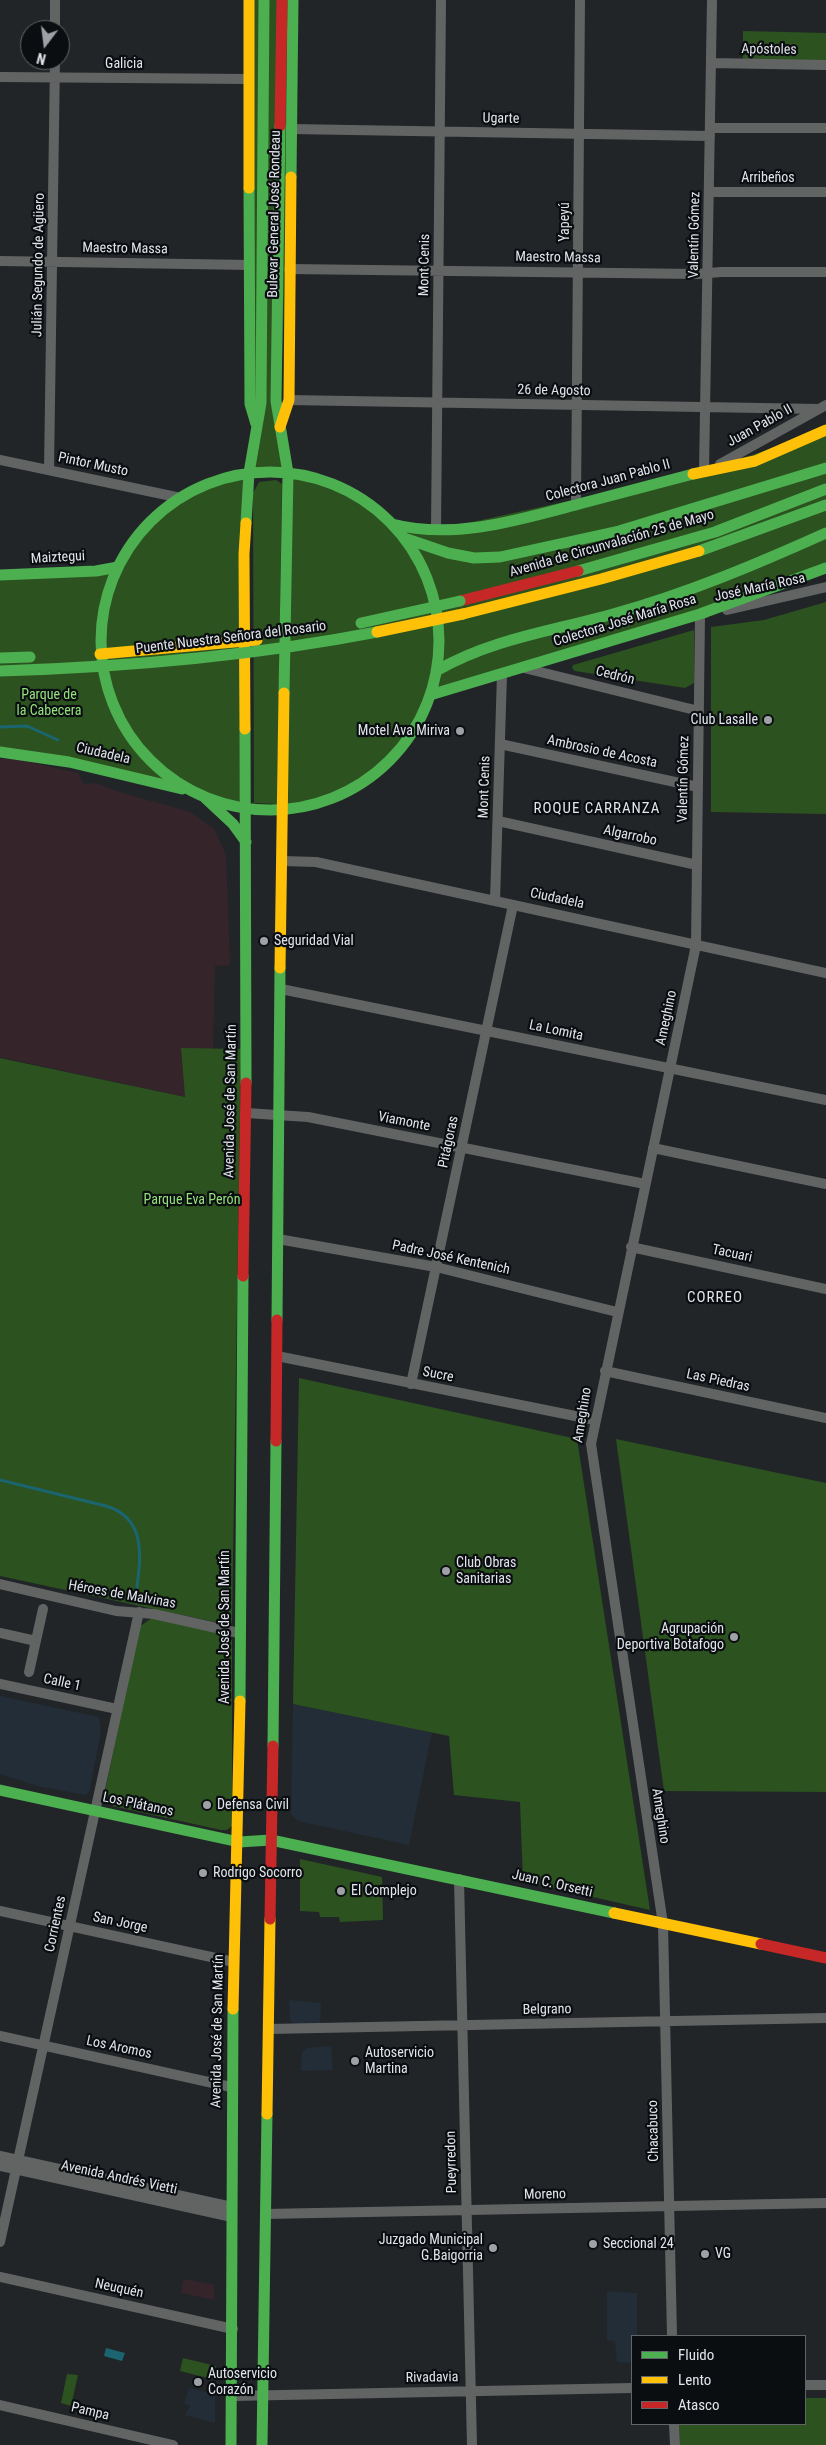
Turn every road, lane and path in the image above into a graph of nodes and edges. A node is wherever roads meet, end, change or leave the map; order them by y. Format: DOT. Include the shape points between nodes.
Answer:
graph roads {
  1 [pos="54,0"];
  2 [pos="249,0"];
  3 [pos="264,0"];
  4 [pos="282,0"];
  5 [pos="293,0"];
  6 [pos="441,0"];
  7 [pos="580,0"];
  8 [pos="712,0"];
  9 [pos="55,20"];
  10 [pos="711,63"];
  11 [pos="826,65"];
  12 [pos="55,70"];
  13 [pos="0,77"];
  14 [pos="55,78"];
  15 [pos="249,78"];
  16 [pos="826,128"];
  17 [pos="291,129"];
  18 [pos="440,132"];
  19 [pos="710,132"];
  20 [pos="579,134"];
  21 [pos="709,192"];
  22 [pos="826,192"];
  23 [pos="0,261"];
  24 [pos="52,262"];
  25 [pos="250,265"];
  26 [pos="289,269"];
  27 [pos="438,270"];
  28 [pos="578,272"];
  29 [pos="826,272"];
  30 [pos="708,273"];
  31 [pos="289,400"];
  32 [pos="437,403"];
  33 [pos="577,406"];
  34 [pos="822,407"];
  35 [pos="705,408"];
  36 [pos="256,424"];
  37 [pos="280,427"];
  38 [pos="826,430"];
  39 [pos="0,460"];
  40 [pos="826,468"];
  41 [pos="49,470"];
  42 [pos="706,471"];
  43 [pos="249,473"];
  44 [pos="288,473"];
  45 [pos="826,489"];
  46 [pos="181,498"];
  47 [pos="576,504"];
  48 [pos="826,505"];
  49 [pos="392,524"];
  50 [pos="436,530"];
  51 [pos="826,533"];
  52 [pos="404,538"];
  53 [pos="118,567"];
  54 [pos="826,568"];
  55 [pos="0,575"];
  56 [pos="826,587"];
  57 [pos="460,601"];
  58 [pos="462,614"];
  59 [pos="700,614"];
  60 [pos="93,655"];
  61 [pos="53,657"];
  62 [pos="0,658"];
  63 [pos="524,668"];
  64 [pos="0,671"];
  65 [pos="436,671"];
  66 [pos="502,674"];
  67 [pos="430,695"];
  68 [pos="699,711"];
  69 [pos="500,744"];
  70 [pos="0,752"];
  71 [pos="698,786"];
  72 [pos="200,794"];
  73 [pos="247,808"];
  74 [pos="283,809"];
  75 [pos="498,821"];
  76 [pos="246,842"];
  77 [pos="282,861"];
  78 [pos="697,864"];
  79 [pos="495,901"];
  80 [pos="513,905"];
  81 [pos="696,945"];
  82 [pos="826,973"];
  83 [pos="281,989"];
  84 [pos="486,1031"];
  85 [pos="670,1068"];
  86 [pos="826,1100"];
  87 [pos="246,1113"];
  88 [pos="277,1114"];
  89 [pos="461,1148"];
  90 [pos="653,1148"];
  91 [pos="645,1184"];
  92 [pos="826,1184"];
  93 [pos="278,1239"];
  94 [pos="631,1247"];
  95 [pos="436,1267"];
  96 [pos="826,1289"];
  97 [pos="617,1312"];
  98 [pos="277,1356"];
  99 [pos="605,1371"];
  100 [pos="411,1384"];
  101 [pos="826,1418"];
  102 [pos="594,1420"];
  103 [pos="0,1584"];
  104 [pos="43,1609"];
  105 [pos="139,1612"];
  106 [pos="0,1633"];
  107 [pos="238,1633"];
  108 [pos="36,1641"];
  109 [pos="29,1672"];
  110 [pos="0,1684"];
  111 [pos="117,1709"];
  112 [pos="0,1790"];
  113 [pos="95,1810"];
  114 [pos="270,1840"];
  115 [pos="239,1842"];
  116 [pos="459,1879"];
  117 [pos="0,1911"];
  118 [pos="662,1924"];
  119 [pos="70,1926"];
  120 [pos="826,1958"];
  121 [pos="234,1962"];
  122 [pos="826,2018"];
  123 [pos="665,2021"];
  124 [pos="462,2025"];
  125 [pos="268,2029"];
  126 [pos="0,2036"];
  127 [pos="43,2045"];
  128 [pos="231,2087"];
  129 [pos="0,2156"];
  130 [pos="17,2165"];
  131 [pos="0,2166"];
  132 [pos="826,2203"];
  133 [pos="669,2206"];
  134 [pos="466,2210"];
  135 [pos="232,2212"];
  136 [pos="266,2214"];
  137 [pos="0,2242"];
  138 [pos="0,2277"];
  139 [pos="233,2329"];
  140 [pos="672,2335"];
  141 [pos="806,2385"];
  142 [pos="826,2385"];
  143 [pos="631,2388"];
  144 [pos="471,2391"];
  145 [pos="263,2395"];
  146 [pos="232,2396"];
  147 [pos="0,2405"];
  148 [pos="674,2425"];
  149 [pos="173,2445"];
  150 [pos="231,2445"];
  151 [pos="262,2445"];
  152 [pos="472,2445"];
  153 [pos="675,2445"];
  1 -- 9 [label="street"];
  2 -- 15 [label="main road, Bulevar General José Rondeau"];
  3 -- 36 [label="main road, Bulevar General José Rondeau" via="261,404"];
  4 -- 37 [label="main road, Bulevar General José Rondeau" via="276,401"];
  5 -- 17 [label="main road, Bulevar General José Rondeau"];
  6 -- 18 [label="street, Mont Cenis"];
  7 -- 20 [label="street, Yapeyú"];
  8 -- 10 [label="street, Valentín Gómez"];
  10 -- 11 [label="street, Apóstoles"];
  10 -- 19 [label="street, Valentín Gómez"];
  12 -- 14 [label="street, Julián Segundo de Agüero"];
  13 -- 14 [label="street, Galicia"];
  14 -- 15 [label="street, Galicia"];
  14 -- 24 [label="street, Julián Segundo de Agüero"];
  15 -- 25 [label="main road, Bulevar General José Rondeau"];
  16 -- 19 [label="street, Ugarte"];
  17 -- 18 [label="street, Ugarte"];
  17 -- 26 [label="main road, Bulevar General José Rondeau"];
  18 -- 20 [label="street, Ugarte"];
  18 -- 27 [label="street, Mont Cenis"];
  19 -- 20 [label="street, Ugarte"];
  19 -- 21 [label="street, Valentín Gómez"];
  20 -- 28 [label="street, Yapeyú"];
  21 -- 22 [label="street, Arribeños"];
  21 -- 30 [label="street, Valentín Gómez"];
  23 -- 24 [label="street, Maestro Massa"];
  24 -- 25 [label="street, Maestro Massa"];
  24 -- 41 [label="street, Julián Segundo de Agüero"];
  25 -- 36 [label="main road, Bulevar General José Rondeau" via="250,404"];
  26 -- 27 [label="street, Maestro Massa"];
  26 -- 31 [label="main road, Bulevar General José Rondeau"];
  27 -- 28 [label="street, Maestro Massa"];
  27 -- 32 [label="street, Mont Cenis"];
  28 -- 30 [label="street, Maestro Massa"];
  28 -- 33 [label="street, Yapeyú"];
  29 -- 30 [label="street, Maestro Massa"];
  30 -- 35 [label="street, Valentín Gómez"];
  31 -- 32 [label="street, 26 de Agosto"];
  31 -- 37 [label="main road, Bulevar General José Rondeau"];
  32 -- 33 [label="street, 26 de Agosto"];
  32 -- 50 [label="street, Mont Cenis"];
  33 -- 35 [label="street, 26 de Agosto"];
  33 -- 47 [label="street, Yapeyú"];
  34 -- 35 [label="street, 26 de Agosto"];
  34 -- 42 [label="street, Juan Pablo II"];
  35 -- 42 [label="street, Valentín Gómez"];
  36 -- 43 [label="main road, Bulevar General José Rondeau"];
  37 -- 44 [label="main road, Bulevar General José Rondeau"];
  38 -- 42 [label="main road, Colectora Juan Pablo II" via="755,461"];
  39 -- 41 [label="street, Pintor Musto"];
  40 -- 52 [label="main road" via="619,531 500,557 448,554"];
  41 -- 46 [label="street, Pintor Musto"];
  42 -- 47 [label="main road, Colectora Juan Pablo II"];
  43 -- 44 [label="main road, Ciudadela"];
  43 -- 46 [label="main road, Ciudadela" via="203,486"];
  43 -- 73 [label="main road, Bulevar General José Rondeau" via="244,554"];
  44 -- 49 [label="main road, Ciudadela" via="315,477 341,487"];
  44 -- 74 [label="main road, Bulevar General José Rondeau"];
  45 -- 57 [label="main road, Avenida de Circunvalación 25 de Mayo" via="706,535 623,560"];
  46 -- 53 [label="main road, Ciudadela" via="141,532"];
  47 -- 50 [label="main road, Colectora Juan Pablo II" via="490,526"];
  48 -- 58 [label="main road, Avenida de Circunvalación 25 de Mayo" via="717,545 625,573"];
  49 -- 50 [label="main road, Colectora Juan Pablo II" via="412,530"];
  49 -- 52 [label="main road, Ciudadela"];
  51 -- 65 [label="main road" via="680,593 475,649"];
  52 -- 65 [label="main road, Ciudadela" via="419,562 435,606 439,643"];
  53 -- 55 [label="main road, Maiztegui" via="96,571"];
  53 -- 72 [label="main road, Ciudadela" via="106,600 102,628 104,671 111,699 122,723 148,758"];
  54 -- 59 [label="main road, Colectora José María Rosa"];
  56 -- 59 [label="street, José María Rosa" via="746,607"];
  57 -- 60 [label="main road, Puente Nuestra Señora del Rosario, bridge" via="388,618 269,639"];
  58 -- 64 [label="main road, Puente Nuestra Señora del Rosario, bridge" via="397,630 268,652 125,666"];
  59 -- 63 [label="main road, Colectora José María Rosa"];
  59 -- 68 [label="street, Valentín Gómez"];
  61 -- 62 [label="main road, bridge"];
  63 -- 66 [label="main road, Colectora José María Rosa"];
  63 -- 68 [label="street, Cedrón"];
  65 -- 67 [label="main road, Ciudadela"];
  66 -- 67 [label="main road, Colectora José María Rosa"];
  66 -- 69 [label="street, Mont Cenis"];
  67 -- 74 [label="main road, Ciudadela" via="414,730 380,770 334,797"];
  68 -- 71 [label="street, Valentín Gómez"];
  69 -- 71 [label="street, Ambrosio de Acosta"];
  69 -- 75 [label="street, Mont Cenis"];
  70 -- 72 [label="main road, Ciudadela" via="93,766"];
  71 -- 78 [label="street, Valentín Gómez"];
  72 -- 73 [label="main road, Ciudadela"];
  72 -- 76 [label="main road" via="233,824"];
  73 -- 74 [label="main road, Ciudadela"];
  73 -- 76 [label="main road, Avenida José de San Martín"];
  74 -- 77 [label="main road"];
  75 -- 78 [label="street, Algarrobo"];
  75 -- 79 [label="street, Mont Cenis"];
  76 -- 87 [label="main road, Avenida José de San Martín"];
  77 -- 79 [label="street, Ciudadela" via="316,862"];
  77 -- 83 [label="main road"];
  78 -- 81 [label="street, Valentín Gómez"];
  79 -- 80 [label="street, Ciudadela"];
  80 -- 81 [label="street, Ciudadela"];
  80 -- 84 [label="street, Pitágoras"];
  81 -- 82 [label="street, Ciudadela"];
  81 -- 85 [label="street, Ameghino"];
  83 -- 84 [label="street, La Lomita"];
  83 -- 88 [label="main road"];
  84 -- 85 [label="street, La Lomita"];
  84 -- 89 [label="street, Pitágoras"];
  85 -- 86 [label="street, La Lomita"];
  85 -- 90 [label="street, Ameghino"];
  87 -- 88 [label="street, Viamonte"];
  87 -- 107 [label="main road, Avenida José de San Martín"];
  88 -- 89 [label="street, Viamonte"];
  88 -- 93 [label="main road"];
  89 -- 91 [label="street, Viamonte"];
  89 -- 95 [label="street, Pitágoras"];
  90 -- 91 [label="street, Ameghino"];
  90 -- 92 [label="street"];
  91 -- 94 [label="street, Ameghino"];
  93 -- 95 [label="street, Padre José Kentenich"];
  93 -- 98 [label="main road"];
  94 -- 96 [label="street, Tacuari"];
  94 -- 97 [label="street, Ameghino"];
  95 -- 97 [label="street, Padre José Kentenich"];
  95 -- 100 [label="street, Pitágoras"];
  97 -- 99 [label="street, Ameghino"];
  98 -- 100 [label="street, Sucre"];
  98 -- 114 [label="main road"];
  99 -- 101 [label="street, Las Piedras"];
  99 -- 102 [label="street, Ameghino"];
  100 -- 102 [label="street, Sucre"];
  102 -- 118 [label="street, Ameghino" via="591,1444"];
  103 -- 105 [label="street, Héroes de Malvinas" via="116,1611"];
  104 -- 108 [label="street"];
  105 -- 107 [label="street, Héroes de Malvinas"];
  105 -- 111 [label="street, Corrientes"];
  106 -- 108 [label="street"];
  107 -- 115 [label="main road, Avenida José de San Martín"];
  108 -- 109 [label="street"];
  110 -- 111 [label="street, Calle 1"];
  111 -- 113 [label="street, Corrientes"];
  112 -- 113 [label="main road, Los Plátanos"];
  113 -- 115 [label="main road, Los Plátanos"];
  113 -- 119 [label="street, Corrientes"];
  114 -- 115 [label="main road, Los Plátanos"];
  114 -- 116 [label="main road, Juan C. Orsetti"];
  114 -- 125 [label="main road"];
  115 -- 121 [label="main road, Avenida José de San Martín"];
  116 -- 118 [label="main road, Juan C. Orsetti"];
  116 -- 124 [label="street, Pueyrredon"];
  117 -- 119 [label="street, San Jorge"];
  118 -- 120 [label="main road, Juan C. Orsetti"];
  118 -- 123 [label="street, Chacabuco"];
  119 -- 121 [label="street, San Jorge"];
  119 -- 127 [label="street, Corrientes"];
  121 -- 128 [label="main road, Avenida José de San Martín"];
  122 -- 123 [label="street, Belgrano"];
  123 -- 124 [label="street, Belgrano"];
  123 -- 133 [label="street, Chacabuco"];
  124 -- 125 [label="street, Belgrano"];
  124 -- 134 [label="street, Pueyrredon"];
  125 -- 136 [label="main road"];
  126 -- 127 [label="street, Los Aromos"];
  127 -- 128 [label="street, Los Aromos"];
  127 -- 130 [label="street, Corrientes"];
  128 -- 135 [label="main road, Avenida José de San Martín"];
  129 -- 130 [label="street, Avenida Andrés Vietti"];
  130 -- 131 [label="street, Avenida Andrés Vietti"];
  130 -- 135 [label="street, Avenida Andrés Vietti"];
  130 -- 137 [label="street, Corrientes"];
  132 -- 133 [label="street, Moreno"];
  133 -- 134 [label="street, Moreno"];
  133 -- 140 [label="street, Chacabuco"];
  134 -- 136 [label="street, Moreno"];
  134 -- 144 [label="street, Pueyrredon"];
  135 -- 139 [label="main road, Avenida José de San Martín"];
  136 -- 145 [label="main road"];
  138 -- 139 [label="street, Neuquén"];
  139 -- 146 [label="main road, Avenida José de San Martín"];
  141 -- 142 [label="street"];
  143 -- 144 [label="street, Rivadavia"];
  144 -- 145 [label="street, Rivadavia"];
  144 -- 152 [label="street, Pueyrredon"];
  145 -- 146 [label="street, Rivadavia"];
  145 -- 151 [label="main road"];
  146 -- 150 [label="main road, Avenida José de San Martín"];
  147 -- 149 [label="street, Pampa"];
  148 -- 153 [label="street"];
}
